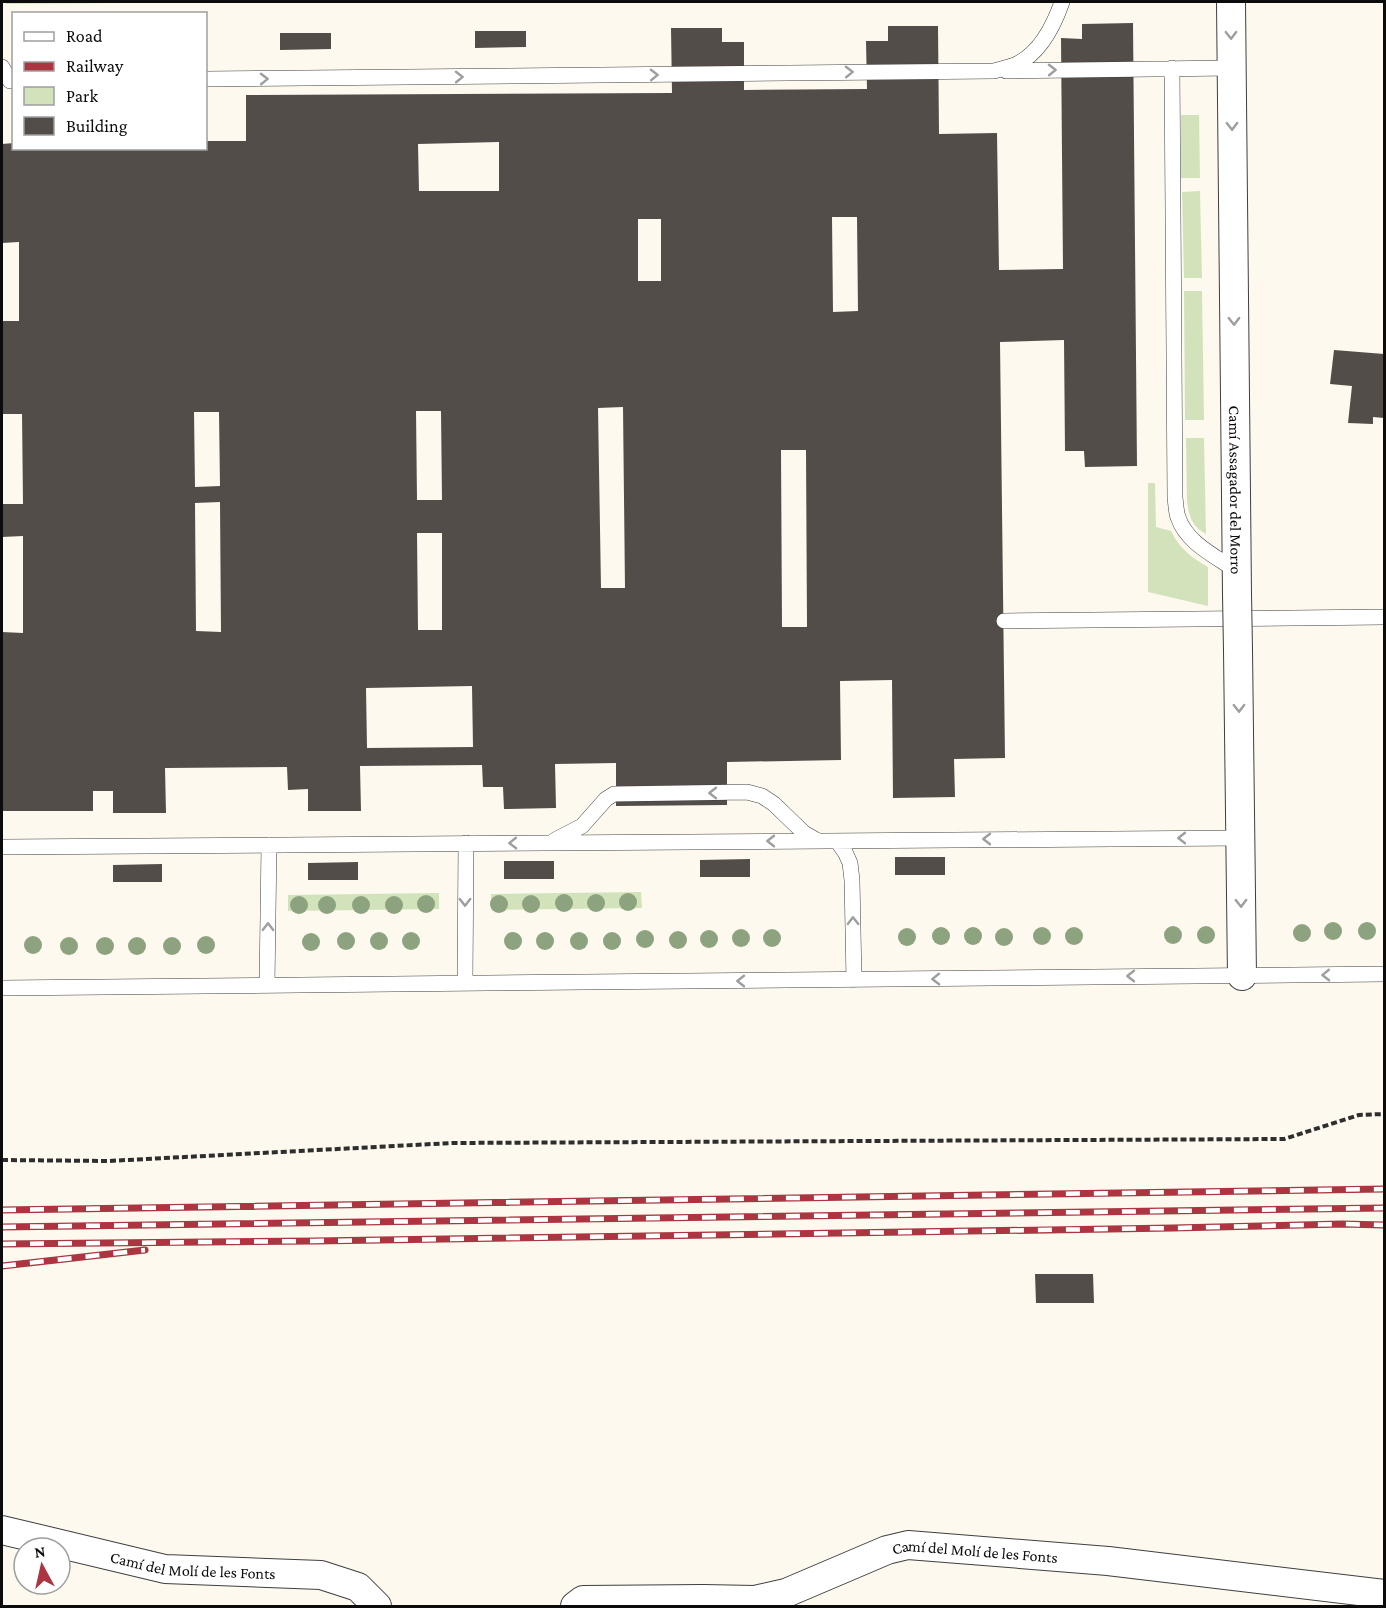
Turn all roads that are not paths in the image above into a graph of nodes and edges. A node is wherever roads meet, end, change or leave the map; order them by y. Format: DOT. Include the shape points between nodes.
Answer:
graph roads {
  1 [pos="1062,2"];
  2 [pos="1230,2"];
  3 [pos="2,67"];
  4 [pos="1172,68"];
  5 [pos="1231,68"];
  6 [pos="994,71"];
  7 [pos="207,79"];
  8 [pos="8,81"];
  9 [pos="1237,582"];
  10 [pos="1384,617"];
  11 [pos="1004,621"];
  12 [pos="1240,838"];
  13 [pos="818,841"];
  14 [pos="837,841"];
  15 [pos="551,842"];
  16 [pos="466,843"];
  17 [pos="268,845"];
  18 [pos="2,847"];
  19 [pos="1384,974"];
  20 [pos="1242,976"];
  21 [pos="854,980"];
  22 [pos="465,982"];
  23 [pos="267,986"];
  24 [pos="2,988"];
  25 [pos="2,1530"];
  26 [pos="1384,1594"];
  27 [pos="377,1606"];
  28 [pos="575,1606"];
  1 -- 6 [label="lane" via="1055,21 1035,50 1017,64"];
  2 -- 5 [label="street, Camí Assagador del Morro, one-way"];
  3 -- 8 [label="lane"];
  4 -- 5 [label="lane"];
  6 -- 4 [label="lane, one-way"];
  4 -- 9 [label="lane" via="1175,498 1184,530"];
  5 -- 9 [label="street, Camí Assagador del Morro, one-way"];
  7 -- 6 [label="lane, one-way"];
  9 -- 12 [label="street, Camí Assagador del Morro, one-way, bridge"];
  10 -- 11 [label="lane"];
  12 -- 14 [label="lane, one-way"];
  12 -- 20 [label="street, Camí Assagador del Morro, one-way"];
  13 -- 14 [label="lane"];
  13 -- 15 [label="lane, one-way"];
  13 -- 15 [label="lane, one-way" via="762,795 747,792 614,794 582,826"];
  21 -- 14 [label="lane, one-way" via="850,863"];
  15 -- 16 [label="lane, one-way"];
  16 -- 17 [label="lane"];
  16 -- 22 [label="lane, one-way"];
  17 -- 18 [label="lane"];
  23 -- 17 [label="lane, one-way"];
  19 -- 20 [label="lane, one-way"];
  20 -- 21 [label="lane, one-way"];
  21 -- 22 [label="lane, one-way"];
  22 -- 23 [label="lane"];
  23 -- 24 [label="lane"];
  25 -- 27 [label="street, Camí del Molí de les Fonts" via="165,1569 321,1575 358,1587"];
  26 -- 28 [label="street, Camí del Molí de les Fonts" via="1108,1561 908,1545 887,1550 786,1593 755,1600 583,1600"];
}
